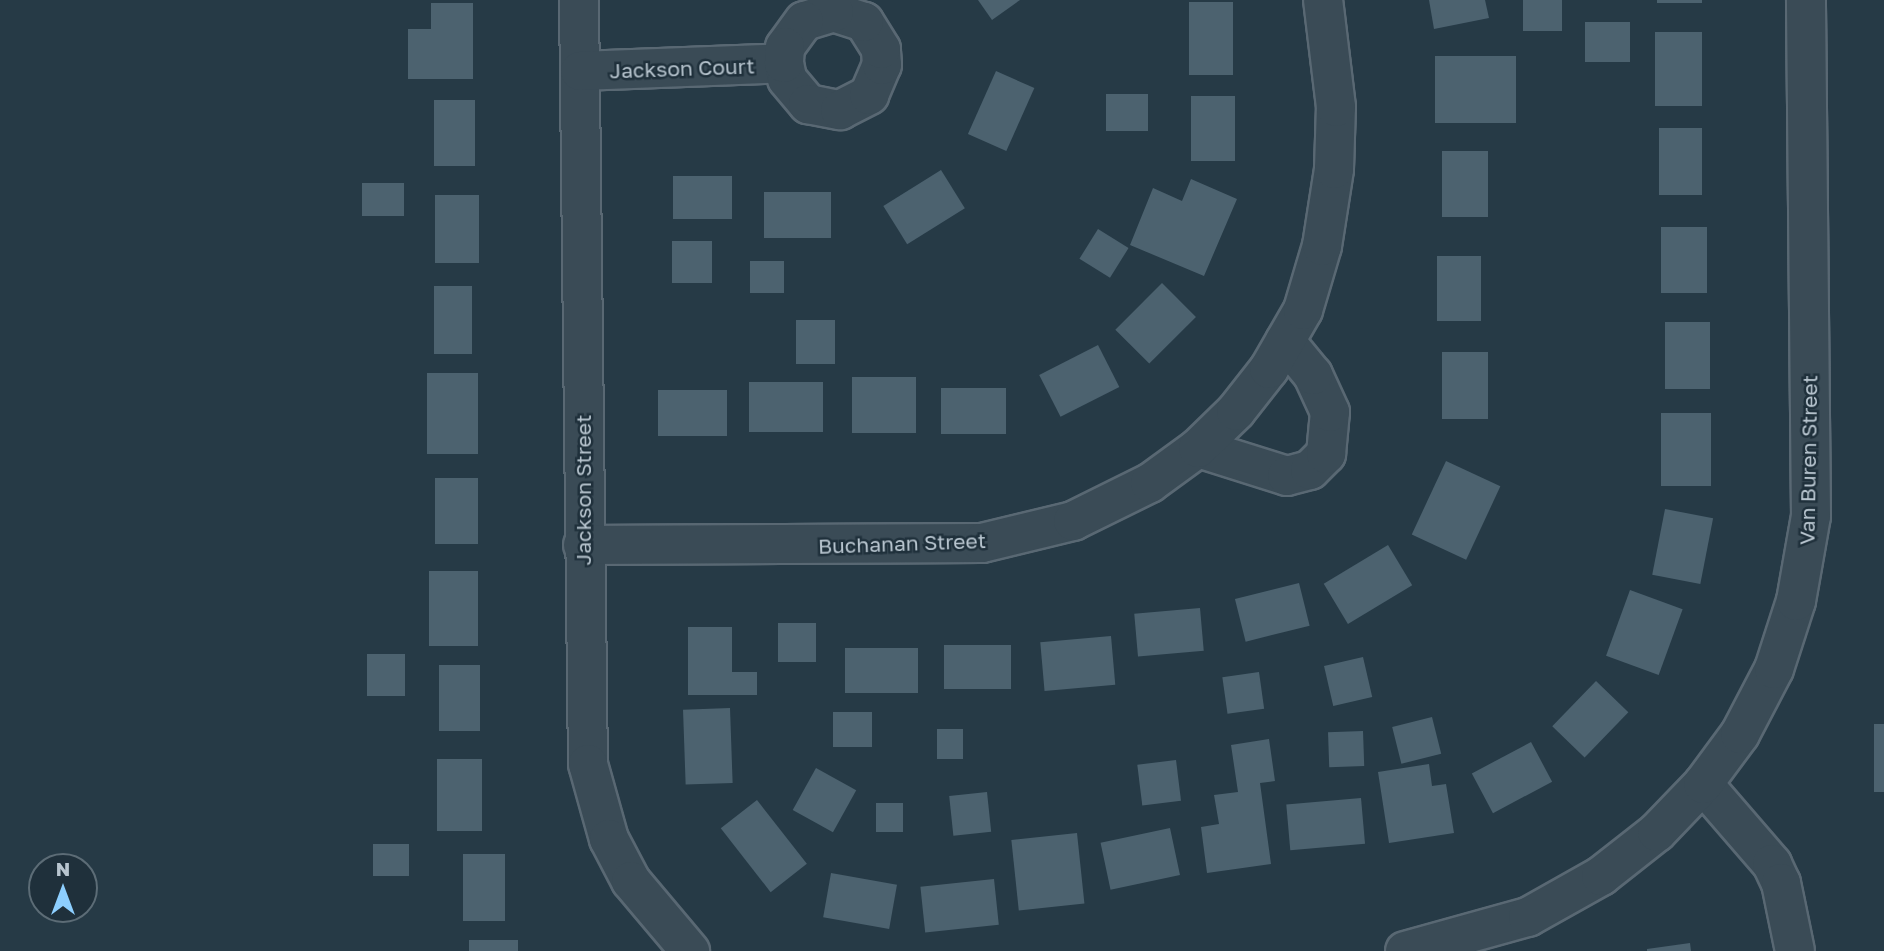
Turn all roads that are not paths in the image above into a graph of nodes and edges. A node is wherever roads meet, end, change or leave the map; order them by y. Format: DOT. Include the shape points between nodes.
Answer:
graph roads {
  1 [pos="579,0"];
  2 [pos="1323,0"];
  3 [pos="1806,0"];
  4 [pos="783,63"];
  5 [pos="580,71"];
  6 [pos="1285,341"];
  7 [pos="1198,448"];
  8 [pos="583,545"];
  9 [pos="1703,784"];
  10 [pos="689,951"];
  11 [pos="1405,951"];
  12 [pos="1794,951"];
  1 -- 5 [label="street, Jackson Street"];
  2 -- 6 [label="street, Buchanan Street" via="1336,107 1334,169 1322,246 1303,310"];
  3 -- 9 [label="street, Van Buren Street" via="1812,473 1805,559 1774,669 1740,734"];
  4 -- 5 [label="street, Jackson Court"];
  5 -- 8 [label="street, Jackson Street"];
  6 -- 7 [label="street, Buchanan Street" via="1236,411"];
  6 -- 7 [label="street" via="1313,375 1330,412 1326,454 1310,470 1287,477"];
  7 -- 8 [label="street, Buchanan Street" via="1110,506 1060,525 982,543"];
  8 -- 10 [label="street, Jackson Street" via="588,764 596,800 609,839 631,881"];
  9 -- 11 [label="street, Van Buren Street" via="1657,832 1564,898 1483,932"];
  9 -- 12 [label="street" via="1772,864 1781,883"];
}
